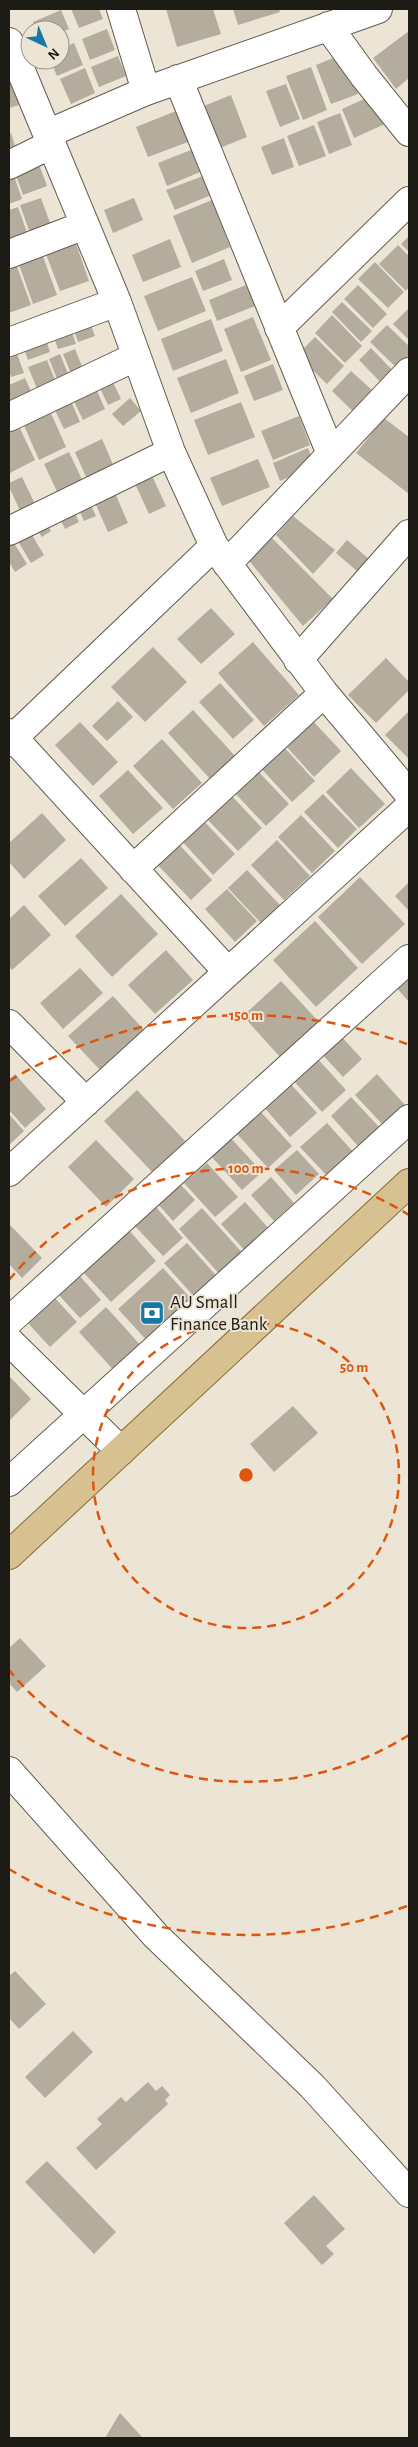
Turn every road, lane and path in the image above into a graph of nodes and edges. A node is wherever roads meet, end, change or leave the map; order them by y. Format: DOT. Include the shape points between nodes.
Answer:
graph roads {
  1 [pos="121,9"];
  2 [pos="378,9"];
  3 [pos="328,26"];
  4 [pos="11,53"];
  5 [pos="178,79"];
  6 [pos="146,91"];
  7 [pos="409,132"];
  8 [pos="49,139"];
  9 [pos="9,165"];
  10 [pos="409,201"];
  11 [pos="85,224"];
  12 [pos="9,254"];
  13 [pos="117,302"];
  14 [pos="279,328"];
  15 [pos="9,342"];
  16 [pos="135,357"];
  17 [pos="409,372"];
  18 [pos="9,417"];
  19 [pos="171,452"];
  20 [pos="331,454"];
  21 [pos="9,531"];
  22 [pos="409,534"];
  23 [pos="221,555"];
  24 [pos="298,660"];
  25 [pos="324,694"];
  26 [pos="10,737"];
  27 [pos="409,794"];
  28 [pos="409,807"];
  29 [pos="134,869"];
  30 [pos="409,960"];
  31 [pos="228,972"];
  32 [pos="9,1024"];
  33 [pos="86,1102"];
  34 [pos="409,1119"];
  35 [pos="9,1172"];
  36 [pos="409,1183"];
  37 [pos="409,1202"];
  38 [pos="9,1321"];
  39 [pos="9,1341"];
  40 [pos="85,1413"];
  41 [pos="121,1451"];
  42 [pos="9,1482"];
  43 [pos="9,1555"];
  44 [pos="9,1571"];
  45 [pos="9,1771"];
  46 [pos="409,2193"];
  1 -- 6 [label="street"];
  2 -- 3 [label="street"];
  3 -- 5 [label="street"];
  3 -- 7 [label="street"];
  4 -- 8 [label="street"];
  5 -- 6 [label="street"];
  5 -- 14 [label="street"];
  6 -- 8 [label="street"];
  8 -- 9 [label="street"];
  8 -- 11 [label="street"];
  10 -- 14 [label="street"];
  11 -- 12 [label="street"];
  11 -- 13 [label="street"];
  13 -- 15 [label="street"];
  13 -- 16 [label="street"];
  14 -- 20 [label="street"];
  16 -- 18 [label="street"];
  16 -- 19 [label="street"];
  17 -- 20 [label="street"];
  19 -- 21 [label="street"];
  19 -- 23 [label="street"];
  20 -- 23 [label="street"];
  22 -- 24 [label="street"];
  23 -- 24 [label="street"];
  23 -- 26 [label="street"];
  24 -- 25 [label="street"];
  25 -- 27 [label="street"];
  25 -- 29 [label="street"];
  26 -- 29 [label="street"];
  28 -- 31 [label="street"];
  29 -- 31 [label="street"];
  30 -- 38 [label="street"];
  31 -- 33 [label="street"];
  32 -- 33 [label="street"];
  33 -- 35 [label="street"];
  34 -- 40 [label="street"];
  36 -- 41 [label="main road"];
  37 -- 44 [label="main road"];
  39 -- 40 [label="street"];
  40 -- 41 [label="street"];
  40 -- 42 [label="street"];
  41 -- 43 [label="main road"];
  45 -- 46 [label="street" via="156,1936 312,2086"];
}
